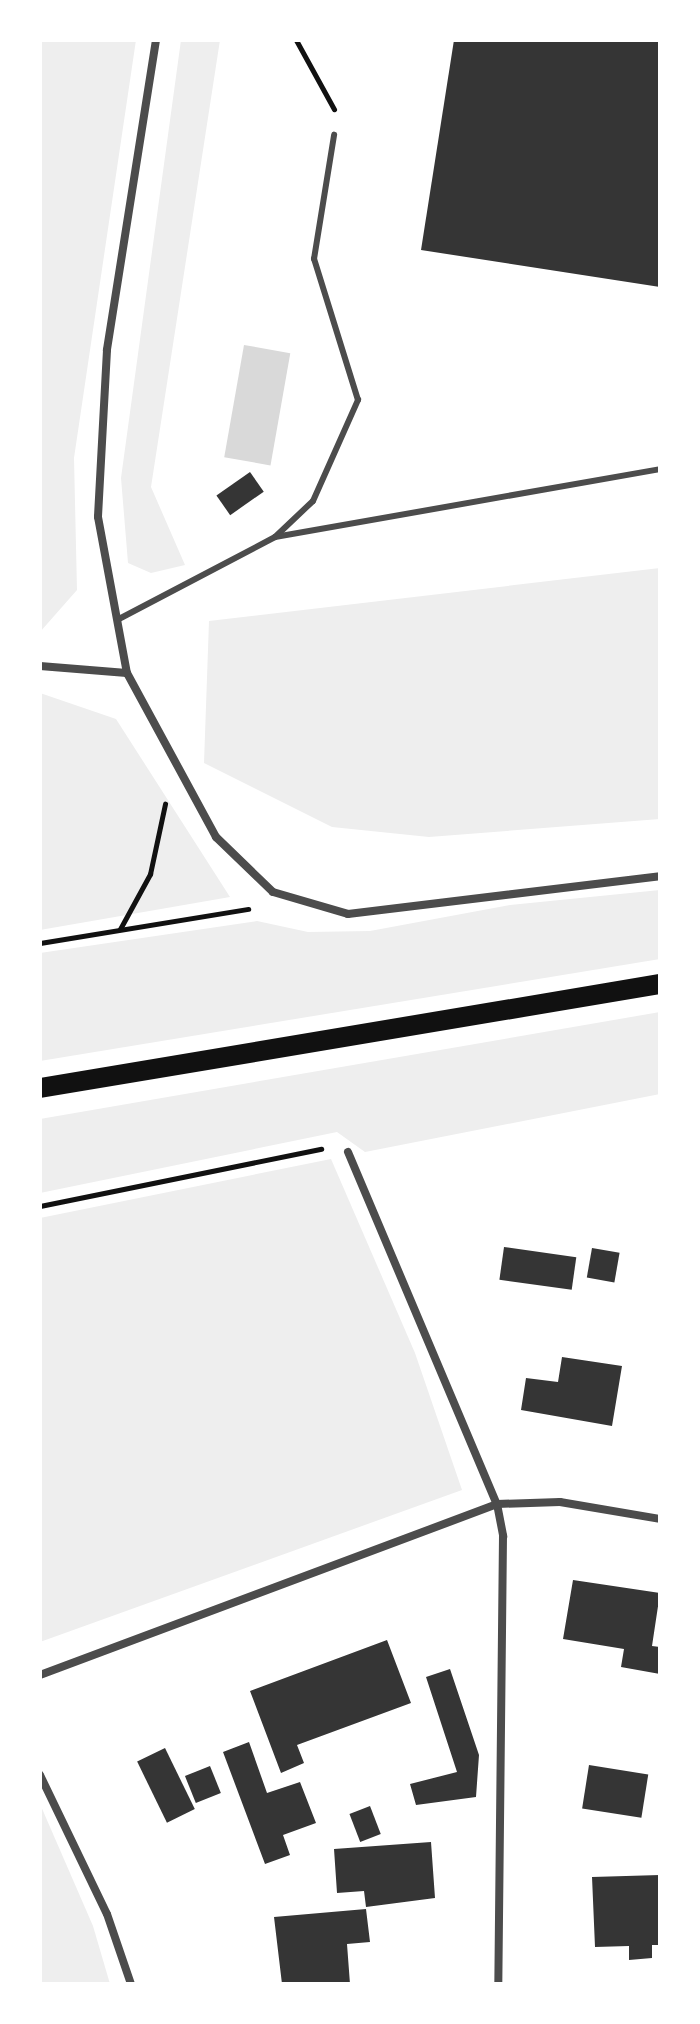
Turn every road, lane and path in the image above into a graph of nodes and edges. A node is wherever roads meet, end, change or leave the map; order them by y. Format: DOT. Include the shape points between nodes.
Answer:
graph roads {
  1 [pos="156,40"];
  2 [pos="296,40"];
  3 [pos="334,135"];
  4 [pos="660,469"];
  5 [pos="275,537"];
  6 [pos="117,620"];
  7 [pos="40,666"];
  8 [pos="127,673"];
  9 [pos="176,759"];
  10 [pos="660,876"];
  11 [pos="297,904"];
  12 [pos="119,930"];
  13 [pos="40,943"];
  14 [pos="660,984"];
  15 [pos="40,1088"];
  16 [pos="348,1152"];
  17 [pos="40,1206"];
  18 [pos="497,1504"];
  19 [pos="660,1519"];
  20 [pos="40,1675"];
  21 [pos="40,1775"];
  22 [pos="131,1984"];
  23 [pos="498,1984"];
  1 -- 6 [label="street" via="107,350 98,517"];
  2 -- 3 [label="path" via="333,105"];
  3 -- 5 [label="lane" via="314,259 358,400 313,501"];
  4 -- 5 [label="lane"];
  5 -- 6 [label="lane"];
  6 -- 8 [label="street"];
  7 -- 8 [label="street"];
  8 -- 9 [label="street"];
  9 -- 11 [label="street" via="230,857"];
  9 -- 12 [label="path" via="150,874"];
  10 -- 11 [label="street" via="348,914"];
  11 -- 12 [label="path"];
  12 -- 13 [label="path"];
  14 -- 15 [label="main road"];
  16 -- 17 [label="path" via="339,1145"];
  16 -- 18 [label="street"];
  18 -- 19 [label="street" via="560,1502"];
  18 -- 20 [label="street"];
  18 -- 23 [label="street" via="503,1536"];
  21 -- 22 [label="street" via="107,1914"];
}
